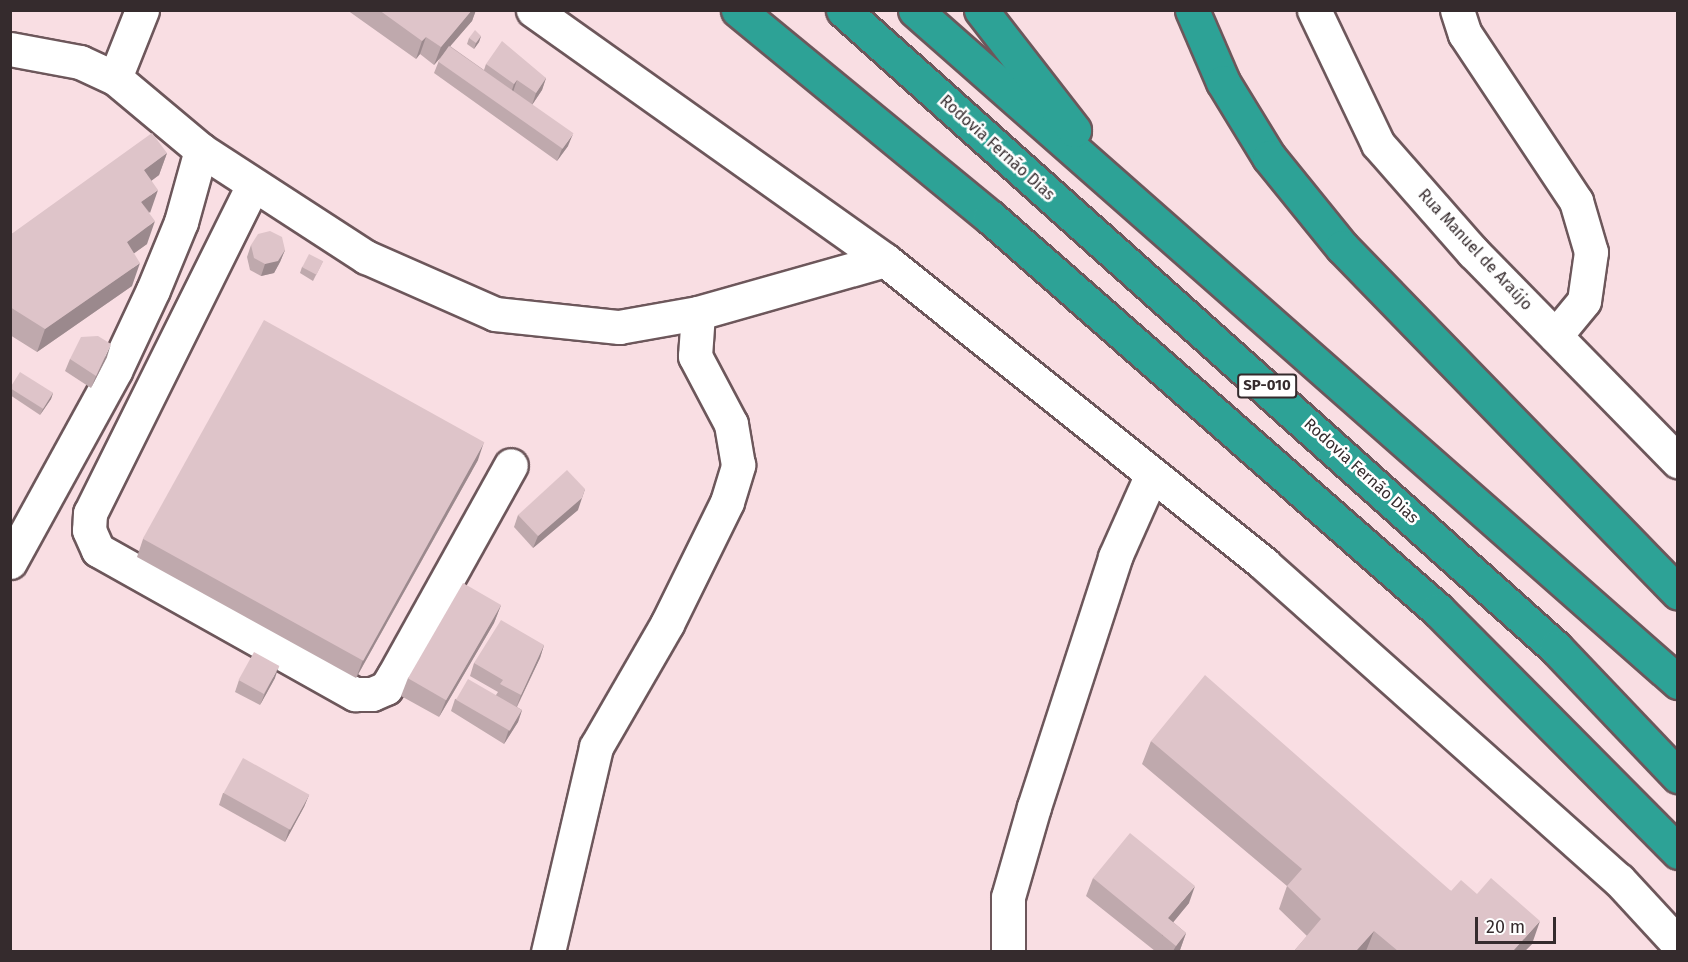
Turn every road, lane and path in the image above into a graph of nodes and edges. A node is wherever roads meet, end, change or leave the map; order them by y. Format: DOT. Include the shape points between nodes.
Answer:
graph roads {
  1 [pos="142,10"];
  2 [pos="533,10"];
  3 [pos="738,10"];
  4 [pos="843,10"];
  5 [pos="915,10"];
  6 [pos="981,10"];
  7 [pos="1192,10"];
  8 [pos="1314,10"];
  9 [pos="1457,10"];
  10 [pos="10,49"];
  11 [pos="115,78"];
  12 [pos="201,150"];
  13 [pos="252,187"];
  14 [pos="1127,197"];
  15 [pos="885,260"];
  16 [pos="698,313"];
  17 [pos="1556,336"];
  18 [pos="1677,461"];
  19 [pos="511,465"];
  20 [pos="1151,476"];
  21 [pos="10,562"];
  22 [pos="1677,592"];
  23 [pos="1677,682"];
  24 [pos="1677,776"];
  25 [pos="1677,852"];
  26 [pos="1677,944"];
  27 [pos="548,951"];
  28 [pos="1008,951"];
  1 -- 11 [label="street"];
  2 -- 15 [label="street"];
  3 -- 25 [label="highway" via="990,217 1438,610"];
  4 -- 24 [label="highway, Rodovia Fernão Dias / SP-010" via="1556,648"];
  5 -- 14 [label="highway, SP-010"];
  6 -- 14 [label="highway"];
  7 -- 22 [label="highway" via="1223,82 1269,157 1342,247"];
  8 -- 17 [label="street, Rua Manuel de Araújo" via="1378,144"];
  9 -- 17 [label="street" via="1465,34 1576,201 1591,252 1584,301"];
  10 -- 11 [label="street" via="80,62"];
  11 -- 12 [label="street"];
  12 -- 13 [label="street"];
  12 -- 21 [label="street" via="181,222 148,300"];
  13 -- 16 [label="street" via="366,257 495,314 619,327"];
  13 -- 19 [label="street" via="90,513 89,530 98,550 356,693 372,694 390,681"];
  14 -- 23 [label="highway, SP-010"];
  15 -- 16 [label="street"];
  15 -- 20 [label="street"];
  16 -- 27 [label="street" via="695,356 731,424 738,465 727,502 667,624 596,747"];
  17 -- 18 [label="street, Rua Manuel de Araújo"];
  20 -- 26 [label="street" via="1282,580 1619,880"];
  20 -- 28 [label="street" via="1115,557 1034,807 1008,897"];
}
